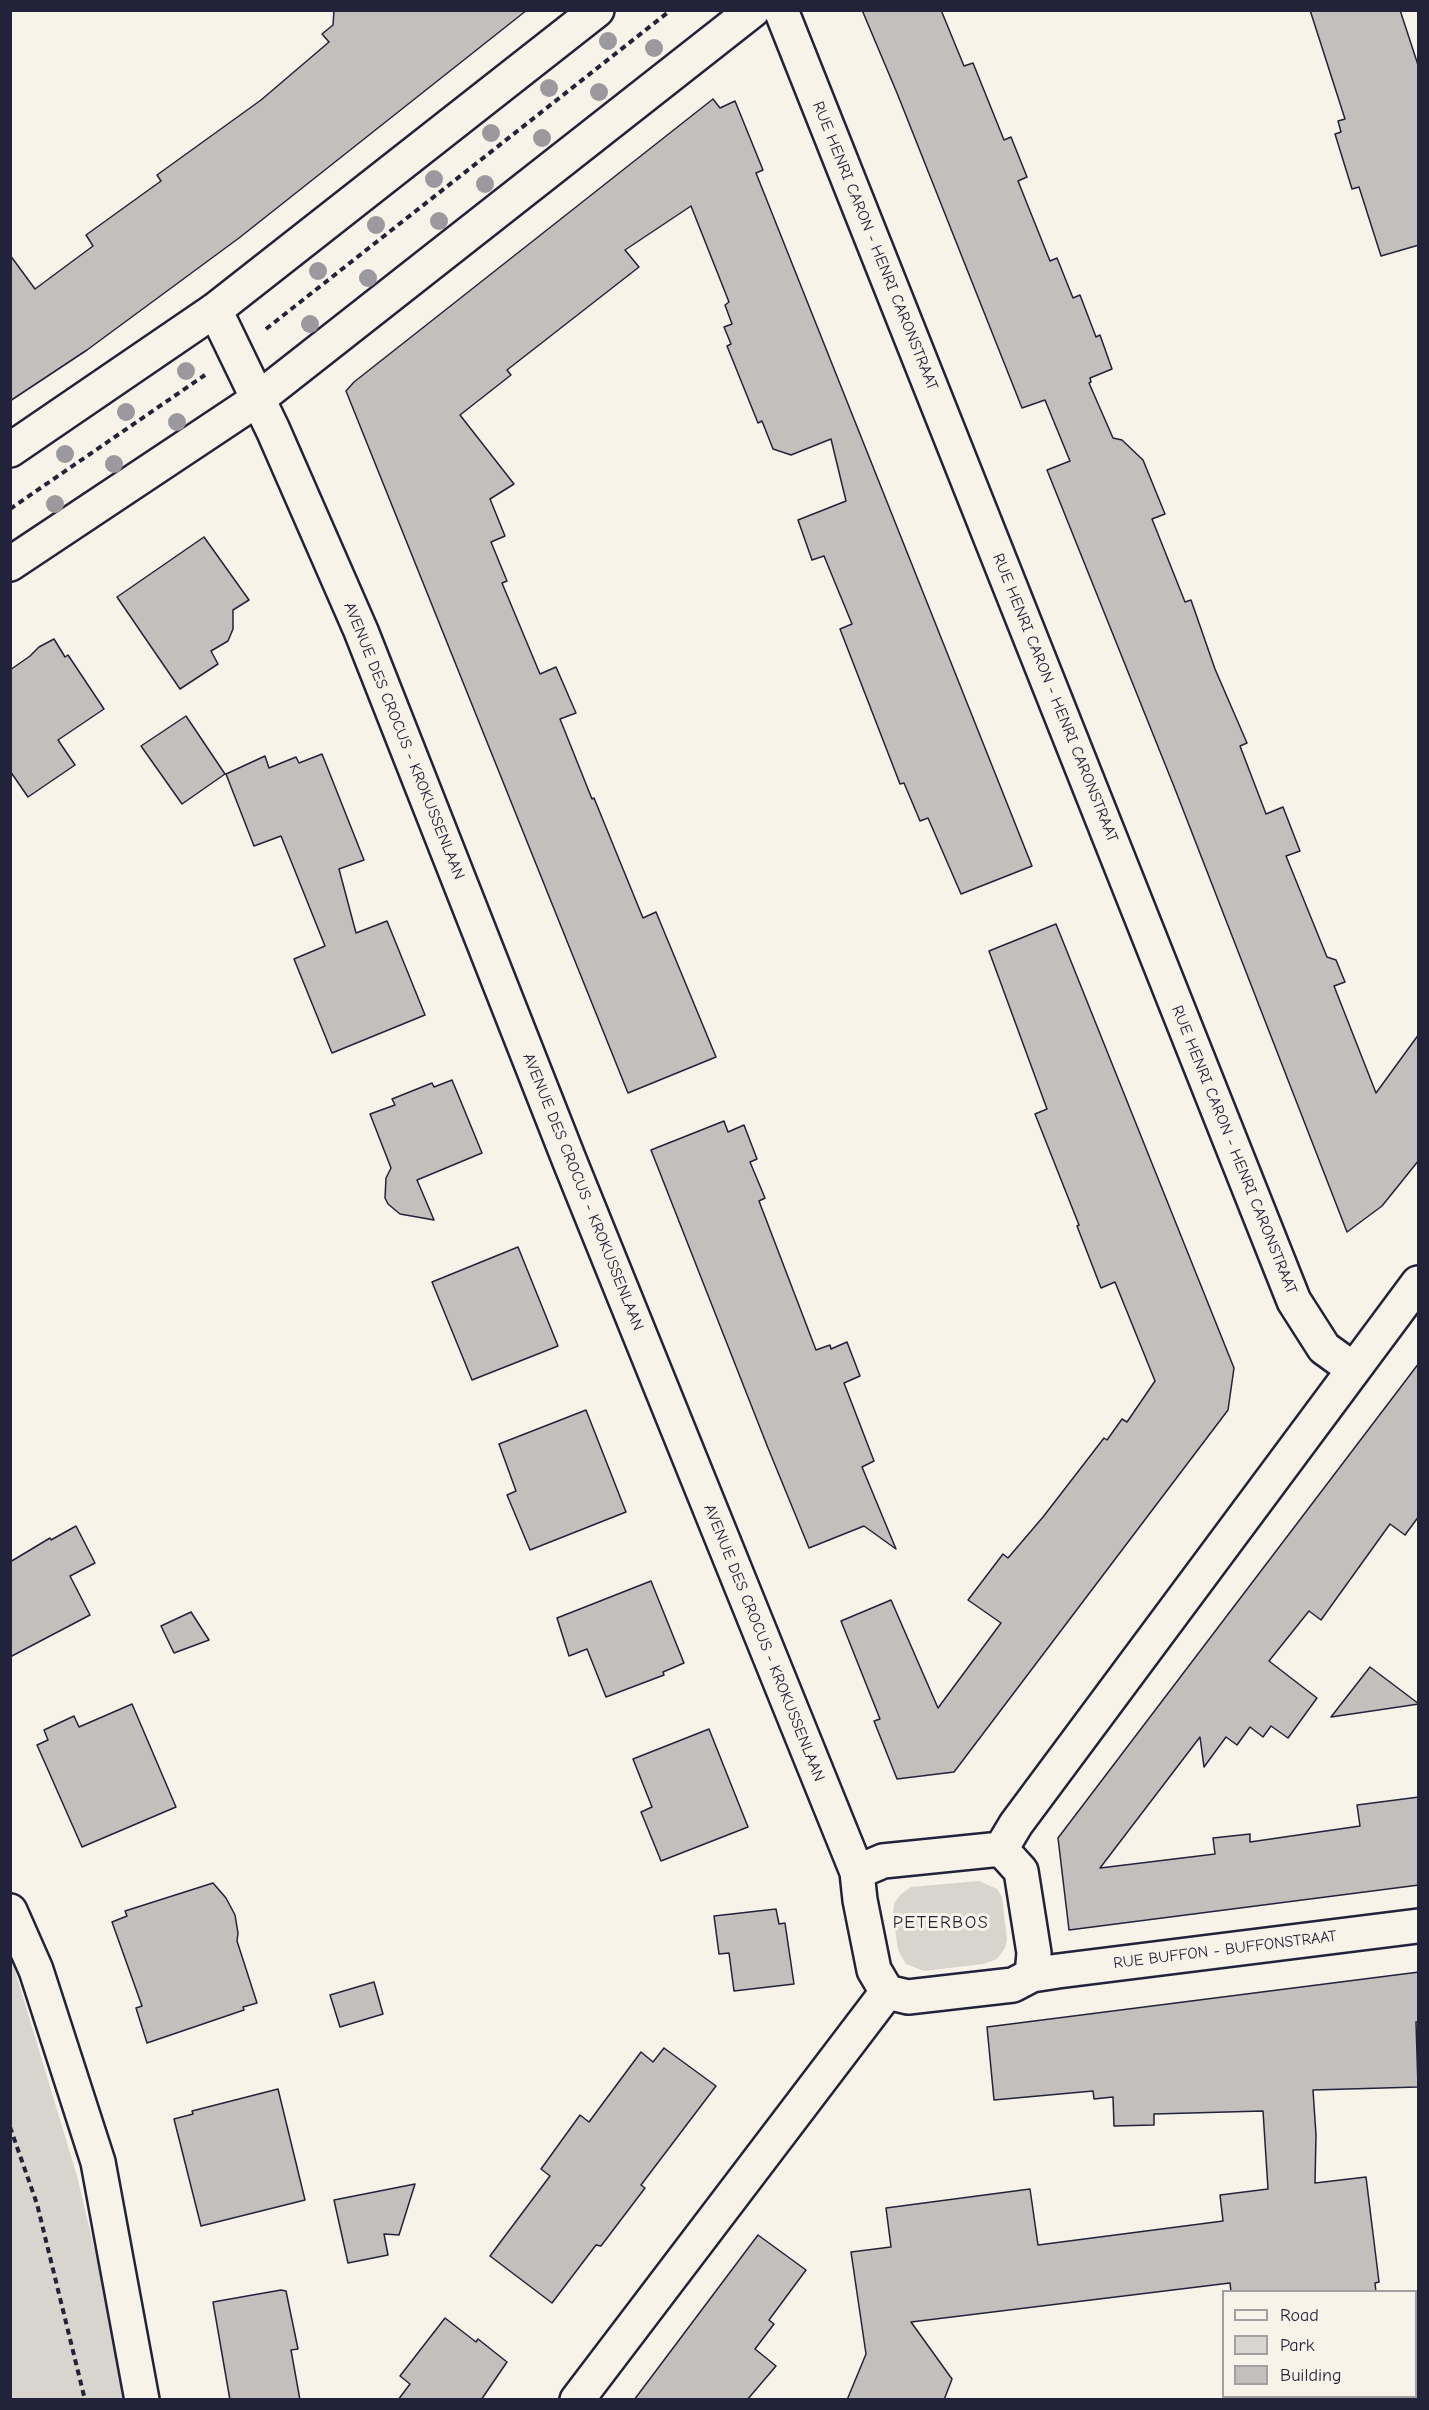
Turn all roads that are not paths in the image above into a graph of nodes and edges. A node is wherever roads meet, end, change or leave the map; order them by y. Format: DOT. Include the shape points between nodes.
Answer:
graph roads {
  1 [pos="597,10"];
  2 [pos="753,10"];
  3 [pos="781,10"];
  4 [pos="215,310"];
  5 [pos="258,399"];
  6 [pos="10,450"];
  7 [pos="10,564"];
  8 [pos="1419,1283"];
  9 [pos="1353,1369"];
  10 [pos="1001,1849"];
  11 [pos="857,1872"];
  12 [pos="10,1911"];
  13 [pos="1419,1926"];
  14 [pos="1032,1975"];
  15 [pos="888,1992"];
  16 [pos="142,2400"];
  17 [pos="578,2400"];
  1 -- 4 [label="street"];
  2 -- 5 [label="street"];
  3 -- 9 [label="street, RUE HENRI CARON - HENRI CARONSTRAAT" via="1294,1301 1324,1348"];
  4 -- 5 [label="street, AVENUE DES CROCUS - KROKUSSENLAAN"];
  4 -- 6 [label="street"];
  5 -- 7 [label="street"];
  5 -- 11 [label="street, AVENUE DES CROCUS - KROKUSSENLAAN" via="361,631"];
  8 -- 9 [label="street"];
  9 -- 10 [label="street"];
  10 -- 11 [label="street" via="883,1862"];
  10 -- 14 [label="street" via="1021,1871 1034,1953"];
  11 -- 15 [label="street, AVENUE DES CROCUS - KROKUSSENLAAN" via="874,1970"];
  12 -- 16 [label="street" via="36,1970 98,2162"];
  13 -- 14 [label="street, RUE BUFFON - BUFFONSTRAAT"];
  14 -- 15 [label="street, RUE BUFFON - BUFFONSTRAAT" via="1013,1985 908,1996"];
  15 -- 17 [label="street"];
}
